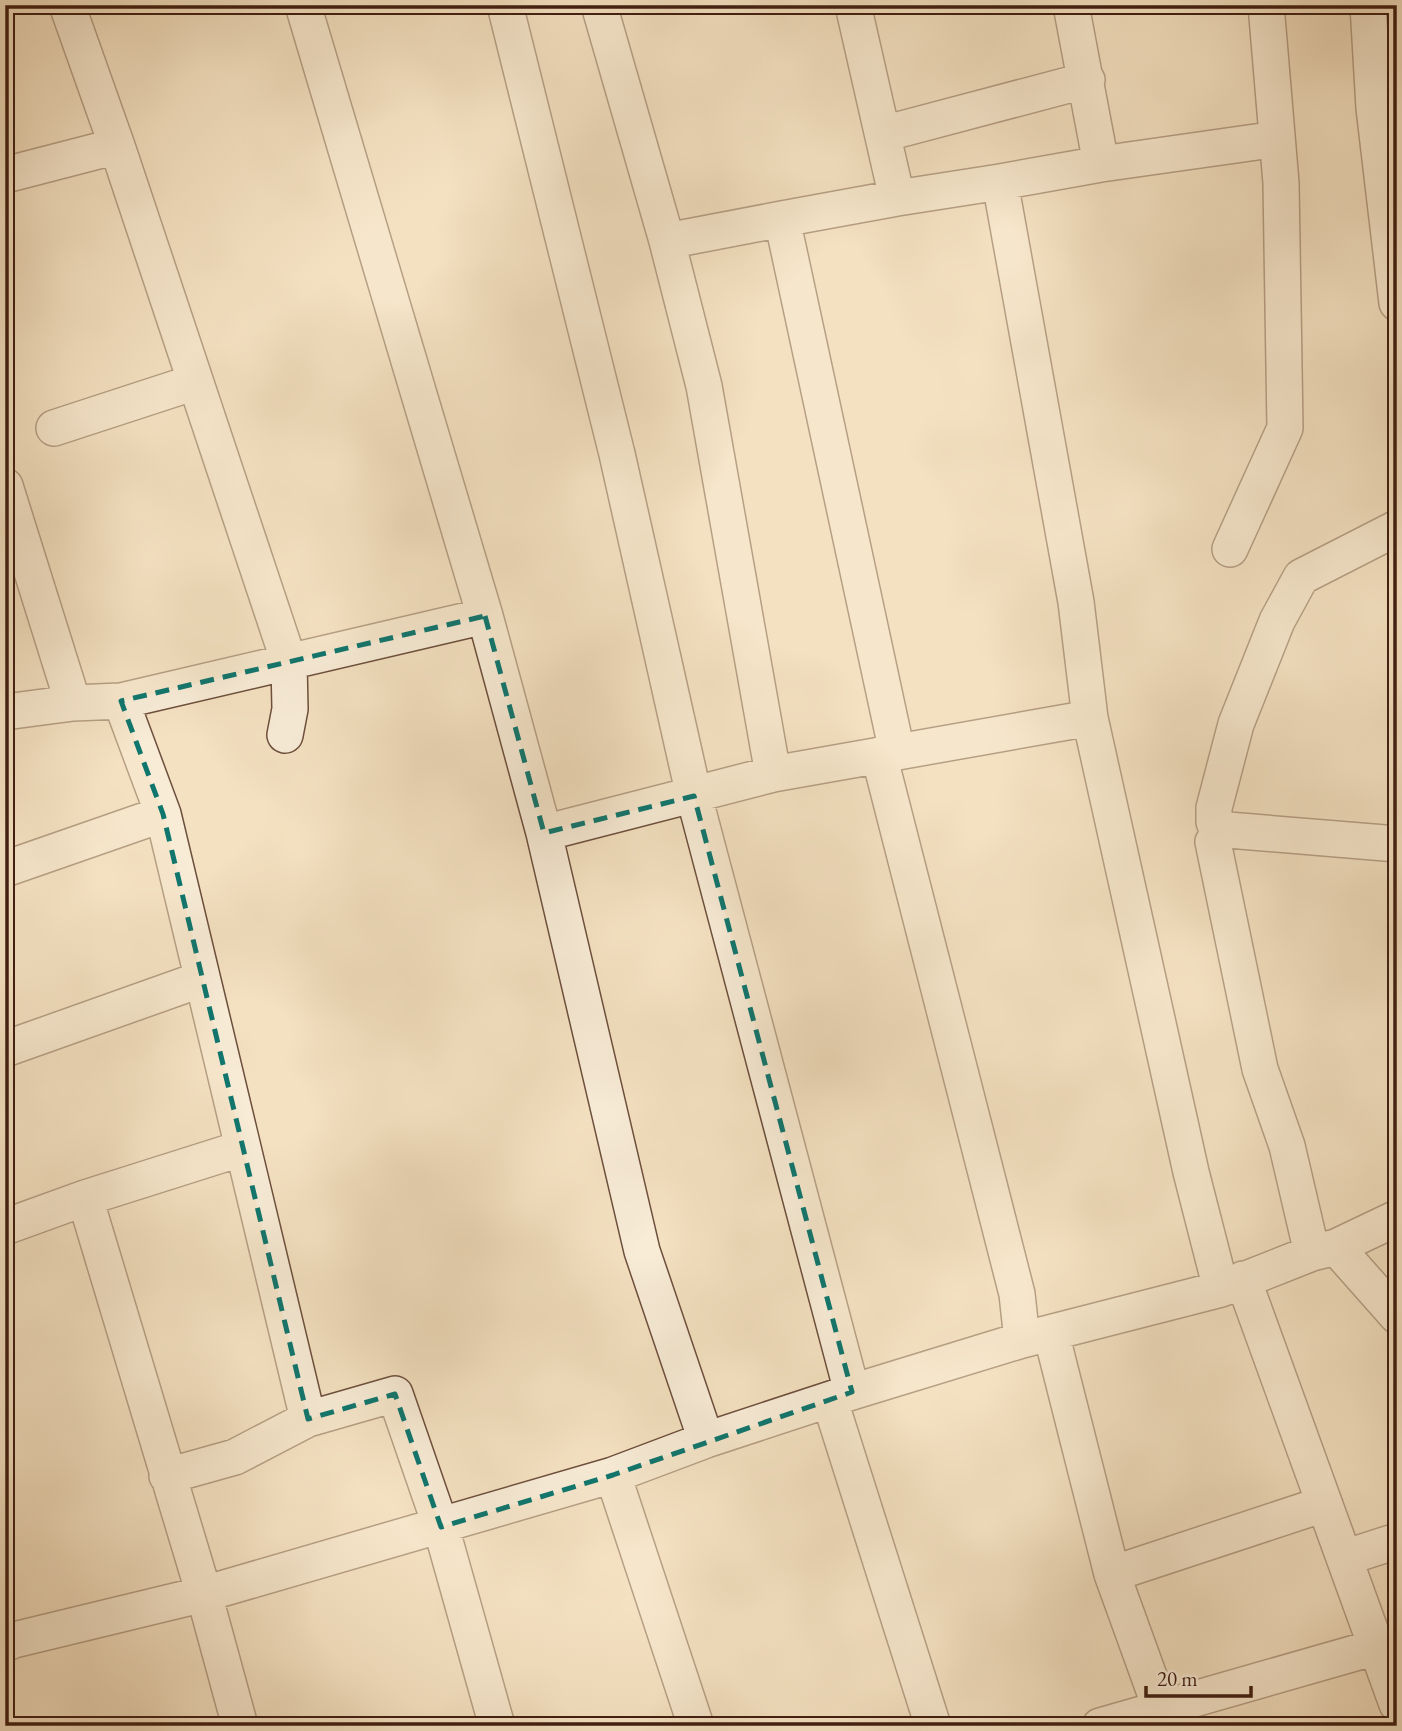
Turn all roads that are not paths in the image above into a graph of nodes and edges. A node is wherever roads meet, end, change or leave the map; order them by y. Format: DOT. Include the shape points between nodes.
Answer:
graph roads {
  1 [pos="67,5"];
  2 [pos="303,5"];
  3 [pos="505,5"];
  4 [pos="599,5"];
  5 [pos="853,5"];
  6 [pos="1071,5"];
  7 [pos="1266,5"];
  8 [pos="1368,5"];
  9 [pos="1087,80"];
  10 [pos="883,134"];
  11 [pos="1277,139"];
  12 [pos="117,146"];
  13 [pos="1101,164"];
  14 [pos="5,174"];
  15 [pos="1000,182"];
  16 [pos="897,198"];
  17 [pos="782,219"];
  18 [pos="667,241"];
  19 [pos="1397,303"];
  20 [pos="195,383"];
  21 [pos="54,428"];
  22 [pos="5,485"];
  23 [pos="1397,528"];
  24 [pos="1230,549"];
  25 [pos="485,616"];
  26 [pos="289,662"];
  27 [pos="121,701"];
  28 [pos="73,703"];
  29 [pos="5,712"];
  30 [pos="1090,719"];
  31 [pos="285,735"];
  32 [pos="888,754"];
  33 [pos="773,774"];
  34 [pos="694,796"];
  35 [pos="163,814"];
  36 [pos="544,833"];
  37 [pos="1219,834"];
  38 [pos="1397,844"];
  39 [pos="5,869"];
  40 [pos="202,979"];
  41 [pos="5,1049"];
  42 [pos="243,1148"];
  43 [pos="85,1198"];
  44 [pos="1397,1219"];
  45 [pos="5,1227"];
  46 [pos="1324,1250"];
  47 [pos="1232,1284"];
  48 [pos="1397,1316"];
  49 [pos="1037,1336"];
  50 [pos="841,1397"];
  51 [pos="309,1419"];
  52 [pos="706,1440"];
  53 [pos="613,1475"];
  54 [pos="167,1476"];
  55 [pos="1324,1504"];
  56 [pos="441,1527"];
  57 [pos="1397,1541"];
  58 [pos="1344,1558"];
  59 [pos="1112,1574"];
  60 [pos="204,1594"];
  61 [pos="8,1634"];
  62 [pos="1376,1647"];
  63 [pos="1397,1704"];
  64 [pos="1164,1717"];
  65 [pos="240,1726"];
  66 [pos="497,1726"];
  67 [pos="696,1726"];
  68 [pos="933,1726"];
  69 [pos="1100,1726"];
  1 -- 12 [label="street"];
  2 -- 25 [label="street"];
  3 -- 34 [label="street" via="617,454"];
  4 -- 18 [label="street"];
  5 -- 10 [label="street"];
  6 -- 9 [label="street"];
  7 -- 11 [label="street"];
  8 -- 19 [label="street" via="1374,108"];
  9 -- 10 [label="street"];
  9 -- 13 [label="street"];
  10 -- 16 [label="street"];
  11 -- 13 [label="street"];
  11 -- 24 [label="street" via="1285,428"];
  12 -- 14 [label="street"];
  12 -- 20 [label="street"];
  13 -- 15 [label="street"];
  15 -- 16 [label="street"];
  15 -- 30 [label="street" via="1076,602"];
  16 -- 17 [label="street"];
  17 -- 18 [label="street"];
  17 -- 32 [label="street"];
  18 -- 33 [label="street" via="704,386"];
  20 -- 21 [label="street"];
  20 -- 26 [label="street"];
  22 -- 28 [label="street"];
  23 -- 37 [label="street" via="1301,577 1277,621 1236,724 1214,808"];
  25 -- 26 [label="street"];
  25 -- 36 [label="street"];
  26 -- 27 [label="street"];
  26 -- 31 [label="street" via="290,709"];
  27 -- 28 [label="street"];
  27 -- 35 [label="street"];
  28 -- 29 [label="street"];
  30 -- 32 [label="street"];
  30 -- 47 [label="street" via="1191,1172"];
  32 -- 33 [label="street"];
  32 -- 49 [label="street" via="1017,1294"];
  33 -- 34 [label="street"];
  34 -- 36 [label="street"];
  34 -- 50 [label="street"];
  35 -- 39 [label="street"];
  35 -- 40 [label="street"];
  36 -- 52 [label="street" via="642,1251"];
  37 -- 38 [label="street" via="1228,830"];
  37 -- 46 [label="street" via="1213,842 1260,1069"];
  40 -- 41 [label="street"];
  40 -- 42 [label="street"];
  42 -- 43 [label="street"];
  42 -- 51 [label="street"];
  43 -- 45 [label="street"];
  43 -- 54 [label="street"];
  44 -- 46 [label="street"];
  46 -- 47 [label="street"];
  46 -- 48 [label="street"];
  47 -- 49 [label="street"];
  47 -- 55 [label="street"];
  49 -- 50 [label="street"];
  49 -- 59 [label="street"];
  50 -- 52 [label="street"];
  50 -- 68 [label="street"];
  51 -- 54 [label="street" via="234,1457"];
  51 -- 56 [label="street" via="395,1394"];
  52 -- 53 [label="street"];
  53 -- 56 [label="street"];
  53 -- 67 [label="street"];
  54 -- 60 [label="street"];
  55 -- 58 [label="street"];
  55 -- 59 [label="street"];
  56 -- 60 [label="street"];
  56 -- 66 [label="street"];
  57 -- 58 [label="street"];
  58 -- 62 [label="street"];
  59 -- 64 [label="street"];
  60 -- 61 [label="street"];
  60 -- 65 [label="street"];
  62 -- 63 [label="street"];
  62 -- 64 [label="street"];
  64 -- 69 [label="street"];
}
